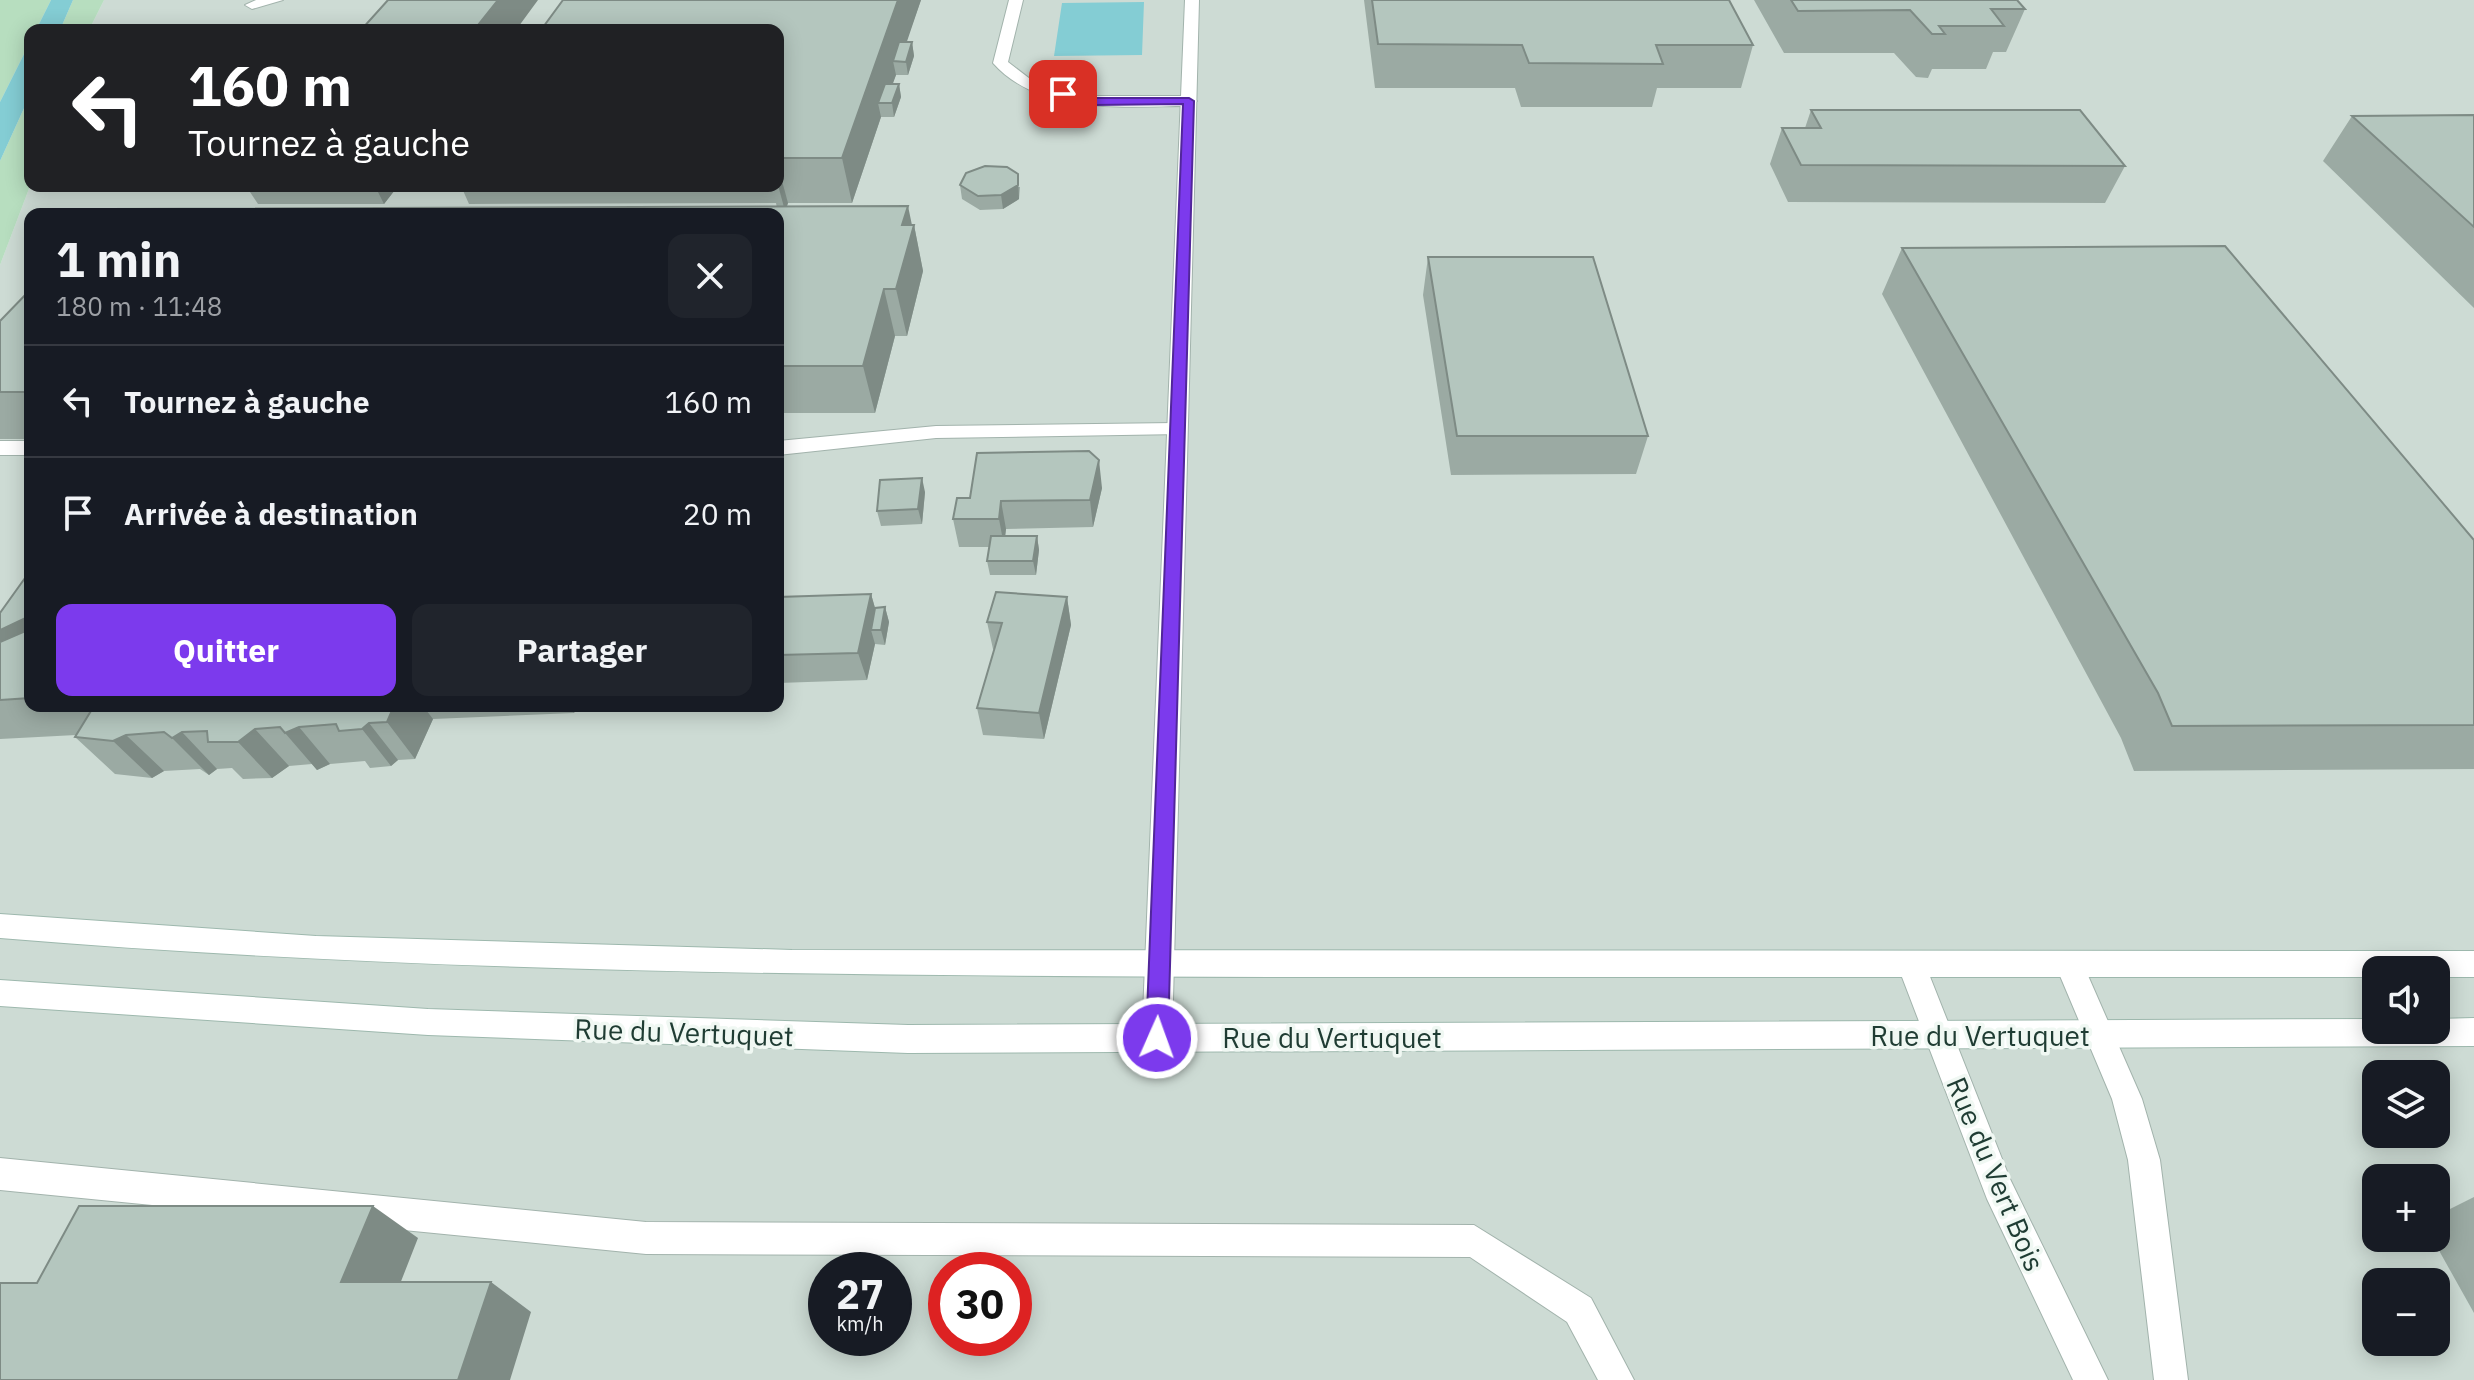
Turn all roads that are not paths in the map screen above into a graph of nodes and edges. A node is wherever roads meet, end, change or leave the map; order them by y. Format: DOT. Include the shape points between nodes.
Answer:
graph roads {
  1 [pos="276,0"];
  2 [pos="1016,0"];
  3 [pos="1192,0"];
  4 [pos="252,5"];
  5 [pos="1189,101"];
  6 [pos="1175,429"];
  7 [pos="784,447"];
  8 [pos="0,448"];
  9 [pos="24,448"];
  10 [pos="0,926"];
  11 [pos="1160,964"];
  12 [pos="1911,964"];
  13 [pos="2069,964"];
  14 [pos="2474,964"];
  15 [pos="0,993"];
  16 [pos="2474,1032"];
  17 [pos="2099,1034"];
  18 [pos="1938,1035"];
  19 [pos="1157,1038"];
  20 [pos="0,1174"];
  21 [pos="1617,1380"];
  22 [pos="2091,1380"];
  23 [pos="2171,1380"];
  1 -- 4 [label="street"];
  2 -- 5 [label="street" via="1000,63 1033,88 1094,101"];
  3 -- 5 [label="street"];
  5 -- 6 [label="street"];
  6 -- 7 [label="street" via="936,432"];
  6 -- 11 [label="street"];
  8 -- 9 [label="street"];
  10 -- 11 [label="street" via="524,957"];
  11 -- 12 [label="street"];
  11 -- 19 [label="street"];
  12 -- 13 [label="street"];
  12 -- 18 [label="street, Rue du Vert Bois"];
  13 -- 14 [label="street"];
  13 -- 17 [label="street"];
  15 -- 19 [label="street, Rue du Vertuquet" via="305,1016 664,1032 908,1039"];
  16 -- 17 [label="street, Rue du Vertuquet"];
  17 -- 18 [label="street, Rue du Vertuquet"];
  17 -- 23 [label="street" via="2127,1099 2144,1160"];
  18 -- 19 [label="street, Rue du Vertuquet"];
  18 -- 22 [label="street, Rue du Vert Bois" via="1998,1188"];
  20 -- 21 [label="street" via="646,1238 1474,1241 1579,1310"];
}
